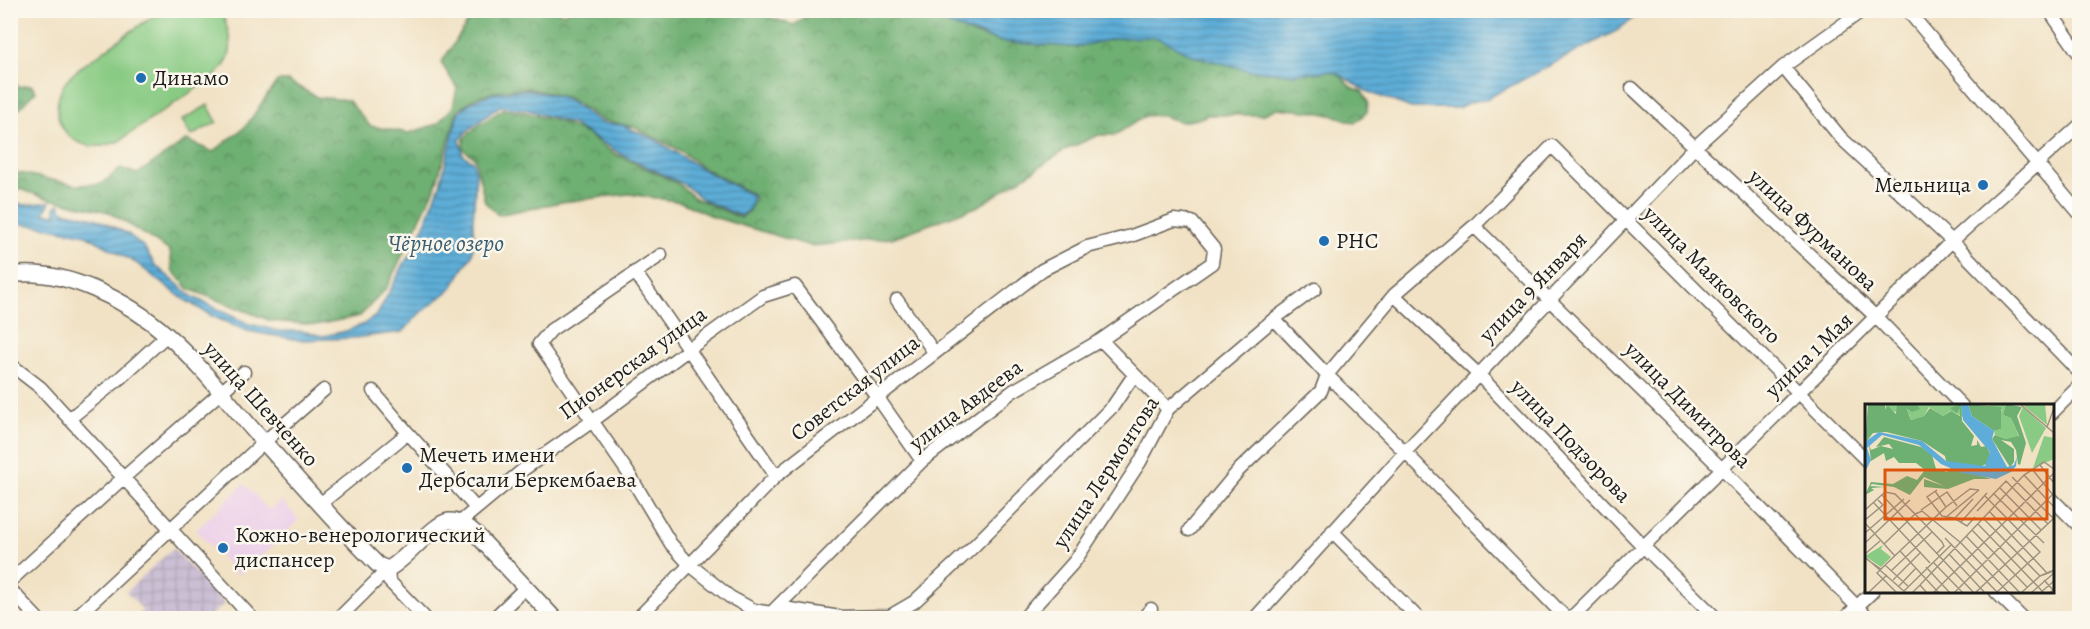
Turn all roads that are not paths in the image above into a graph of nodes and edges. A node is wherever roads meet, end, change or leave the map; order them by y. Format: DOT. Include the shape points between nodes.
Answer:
graph roads {
  1 [pos="1863,10"];
  2 [pos="1907,10"];
  3 [pos="2049,10"];
  4 [pos="2079,56"];
  5 [pos="1783,67"];
  6 [pos="1632,88"];
  7 [pos="2079,125"];
  8 [pos="1695,147"];
  9 [pos="2036,165"];
  10 [pos="2079,214"];
  11 [pos="1626,220"];
  12 [pos="1474,226"];
  13 [pos="1952,241"];
  14 [pos="661,255"];
  15 [pos="1212,263"];
  16 [pos="636,272"];
  17 [pos="17,274"];
  18 [pos="1315,289"];
  19 [pos="1394,295"];
  20 [pos="1551,299"];
  21 [pos="897,300"];
  22 [pos="1877,318"];
  23 [pos="1274,319"];
  24 [pos="167,335"];
  25 [pos="1101,340"];
  26 [pos="689,349"];
  27 [pos="934,352"];
  28 [pos="10,364"];
  29 [pos="244,372"];
  30 [pos="2079,373"];
  31 [pos="1478,374"];
  32 [pos="1134,375"];
  33 [pos="1327,375"];
  34 [pos="2079,385"];
  35 [pos="324,390"];
  36 [pos="373,390"];
  37 [pos="220,393"];
  38 [pos="1800,393"];
  39 [pos="878,398"];
  40 [pos="1961,404"];
  41 [pos="1168,409"];
  42 [pos="2054,411"];
  43 [pos="69,419"];
  44 [pos="594,420"];
  45 [pos="408,433"];
  46 [pos="264,442"];
  47 [pos="1405,452"];
  48 [pos="1865,459"];
  49 [pos="922,461"];
  50 [pos="1722,469"];
  51 [pos="776,476"];
  52 [pos="122,479"];
  53 [pos="2054,501"];
  54 [pos="320,504"];
  55 [pos="475,507"];
  56 [pos="459,523"];
  57 [pos="2079,527"];
  58 [pos="1189,530"];
  59 [pos="170,531"];
  60 [pos="1332,531"];
  61 [pos="1643,546"];
  62 [pos="689,564"];
  63 [pos="388,569"];
  64 [pos="10,581"];
  65 [pos="525,588"];
  66 [pos="10,589"];
  67 [pos="1870,593"];
  68 [pos="1998,593"];
  69 [pos="1857,607"];
  70 [pos="771,613"];
  71 [pos="1262,616"];
  72 [pos="892,617"];
  73 [pos="37,618"];
  74 [pos="75,618"];
  75 [pos="252,618"];
  76 [pos="339,618"];
  77 [pos="425,618"];
  78 [pos="494,618"];
  79 [pos="554,618"];
  80 [pos="638,618"];
  81 [pos="1024,618"];
  82 [pos="1418,618"];
  83 [pos="1566,618"];
  84 [pos="1571,618"];
  85 [pos="1716,618"];
  86 [pos="1845,618"];
  87 [pos="1868,618"];
  88 [pos="2022,618"];
  1 -- 5 [label="street, улица 9 Января"];
  2 -- 9 [label="street"];
  3 -- 4 [label="street"];
  5 -- 8 [label="street, улица 9 Января"];
  5 -- 13 [label="street" via="1841,138"];
  6 -- 8 [label="street, улица Фурманова"];
  7 -- 9 [label="street, улица 1 Мая"];
  8 -- 11 [label="street, улица 9 Января"];
  8 -- 22 [label="street, улица Фурманова"];
  9 -- 10 [label="street"];
  9 -- 13 [label="street, улица 1 Мая"];
  11 -- 12 [label="street, улица Маяковского" via="1552,146"];
  11 -- 20 [label="street, улица 9 Января"];
  11 -- 38 [label="street, улица Маяковского"];
  12 -- 19 [label="street"];
  12 -- 20 [label="street, улица Димитрова"];
  13 -- 22 [label="street, улица 1 Мая"];
  13 -- 30 [label="street"];
  14 -- 16 [label="street"];
  15 -- 25 [label="street, улица Авдеева"];
  15 -- 27 [label="street, Советская улица" via="1214,249 1192,222 1174,220 1131,237 1087,247 1042,270"];
  16 -- 26 [label="street"];
  16 -- 44 [label="street" via="551,330 539,344"];
  17 -- 24 [label="main road, улица Шевченко" via="50,275 85,285"];
  18 -- 23 [label="street, улица Лермонтова"];
  19 -- 31 [label="street, улица Подзорова"];
  19 -- 33 [label="street"];
  20 -- 31 [label="street, улица 9 Января"];
  20 -- 50 [label="street, улица Димитрова"];
  21 -- 27 [label="street"];
  22 -- 38 [label="street, улица 1 Мая"];
  22 -- 40 [label="street, улица Фурманова"];
  23 -- 33 [label="street"];
  23 -- 41 [label="street, улица Лермонтова"];
  24 -- 37 [label="main road, улица Шевченко"];
  24 -- 43 [label="street"];
  25 -- 32 [label="street"];
  25 -- 49 [label="street, улица Авдеева" via="1013,391"];
  26 -- 39 [label="street, Пионерская улица" via="764,296 795,286"];
  26 -- 44 [label="street, Пионерская улица"];
  26 -- 51 [label="street"];
  27 -- 39 [label="street, Советская улица"];
  28 -- 43 [label="street" via="41,388"];
  29 -- 37 [label="street"];
  31 -- 47 [label="street, улица 9 Января"];
  31 -- 61 [label="street, улица Подзорова"];
  32 -- 41 [label="street"];
  32 -- 72 [label="street" via="1113,406 974,546 914,602"];
  33 -- 47 [label="street"];
  33 -- 58 [label="street" via="1321,391 1239,470"];
  34 -- 42 [label="street"];
  35 -- 46 [label="street"];
  36 -- 45 [label="street"];
  37 -- 46 [label="main road, улица Шевченко"];
  37 -- 52 [label="street"];
  38 -- 48 [label="street, улица Маяковского"];
  38 -- 50 [label="street, улица 1 Мая"];
  39 -- 49 [label="street"];
  39 -- 51 [label="street, Советская улица"];
  41 -- 81 [label="street, улица Лермонтова" via="1140,462 1075,561"];
  43 -- 52 [label="street"];
  44 -- 55 [label="street, Пионерская улица"];
  44 -- 62 [label="street" via="671,544"];
  45 -- 54 [label="street"];
  45 -- 55 [label="street"];
  46 -- 54 [label="main road, улица Шевченко"];
  46 -- 59 [label="street"];
  47 -- 60 [label="street, улица 9 Января"];
  47 -- 83 [label="street"];
  49 -- 70 [label="street, улица Авдеева"];
  50 -- 61 [label="street, улица 1 Мая"];
  50 -- 69 [label="street, улица Димитрова"];
  51 -- 62 [label="street, Советская улица"];
  52 -- 59 [label="street"];
  52 -- 64 [label="street"];
  53 -- 57 [label="street"];
  54 -- 63 [label="main road, улица Шевченко" via="378,565"];
  55 -- 56 [label="street, Пионерская улица"];
  56 -- 63 [label="main road, Пионерская улица" via="451,520 441,524 399,564"];
  56 -- 65 [label="main road" via="475,533"];
  59 -- 74 [label="street"];
  59 -- 75 [label="street"];
  60 -- 71 [label="street, улица 9 Января"];
  60 -- 82 [label="street"];
  61 -- 84 [label="street, улица 1 Мая"];
  61 -- 85 [label="street, улица Подзорова"];
  62 -- 70 [label="street" via="730,597 754,610"];
  62 -- 80 [label="street, Советская улица"];
  63 -- 76 [label="street, Пионерская улица"];
  63 -- 77 [label="street, улица Шевченко" via="389,580"];
  65 -- 78 [label="street"];
  65 -- 79 [label="main road"];
  66 -- 73 [label="street"];
  67 -- 69 [label="street"];
  68 -- 88 [label="street"];
  69 -- 86 [label="street"];
  69 -- 87 [label="street, улица Димитрова"];
  70 -- 72 [label="street" via="790,609 840,617"];
}
